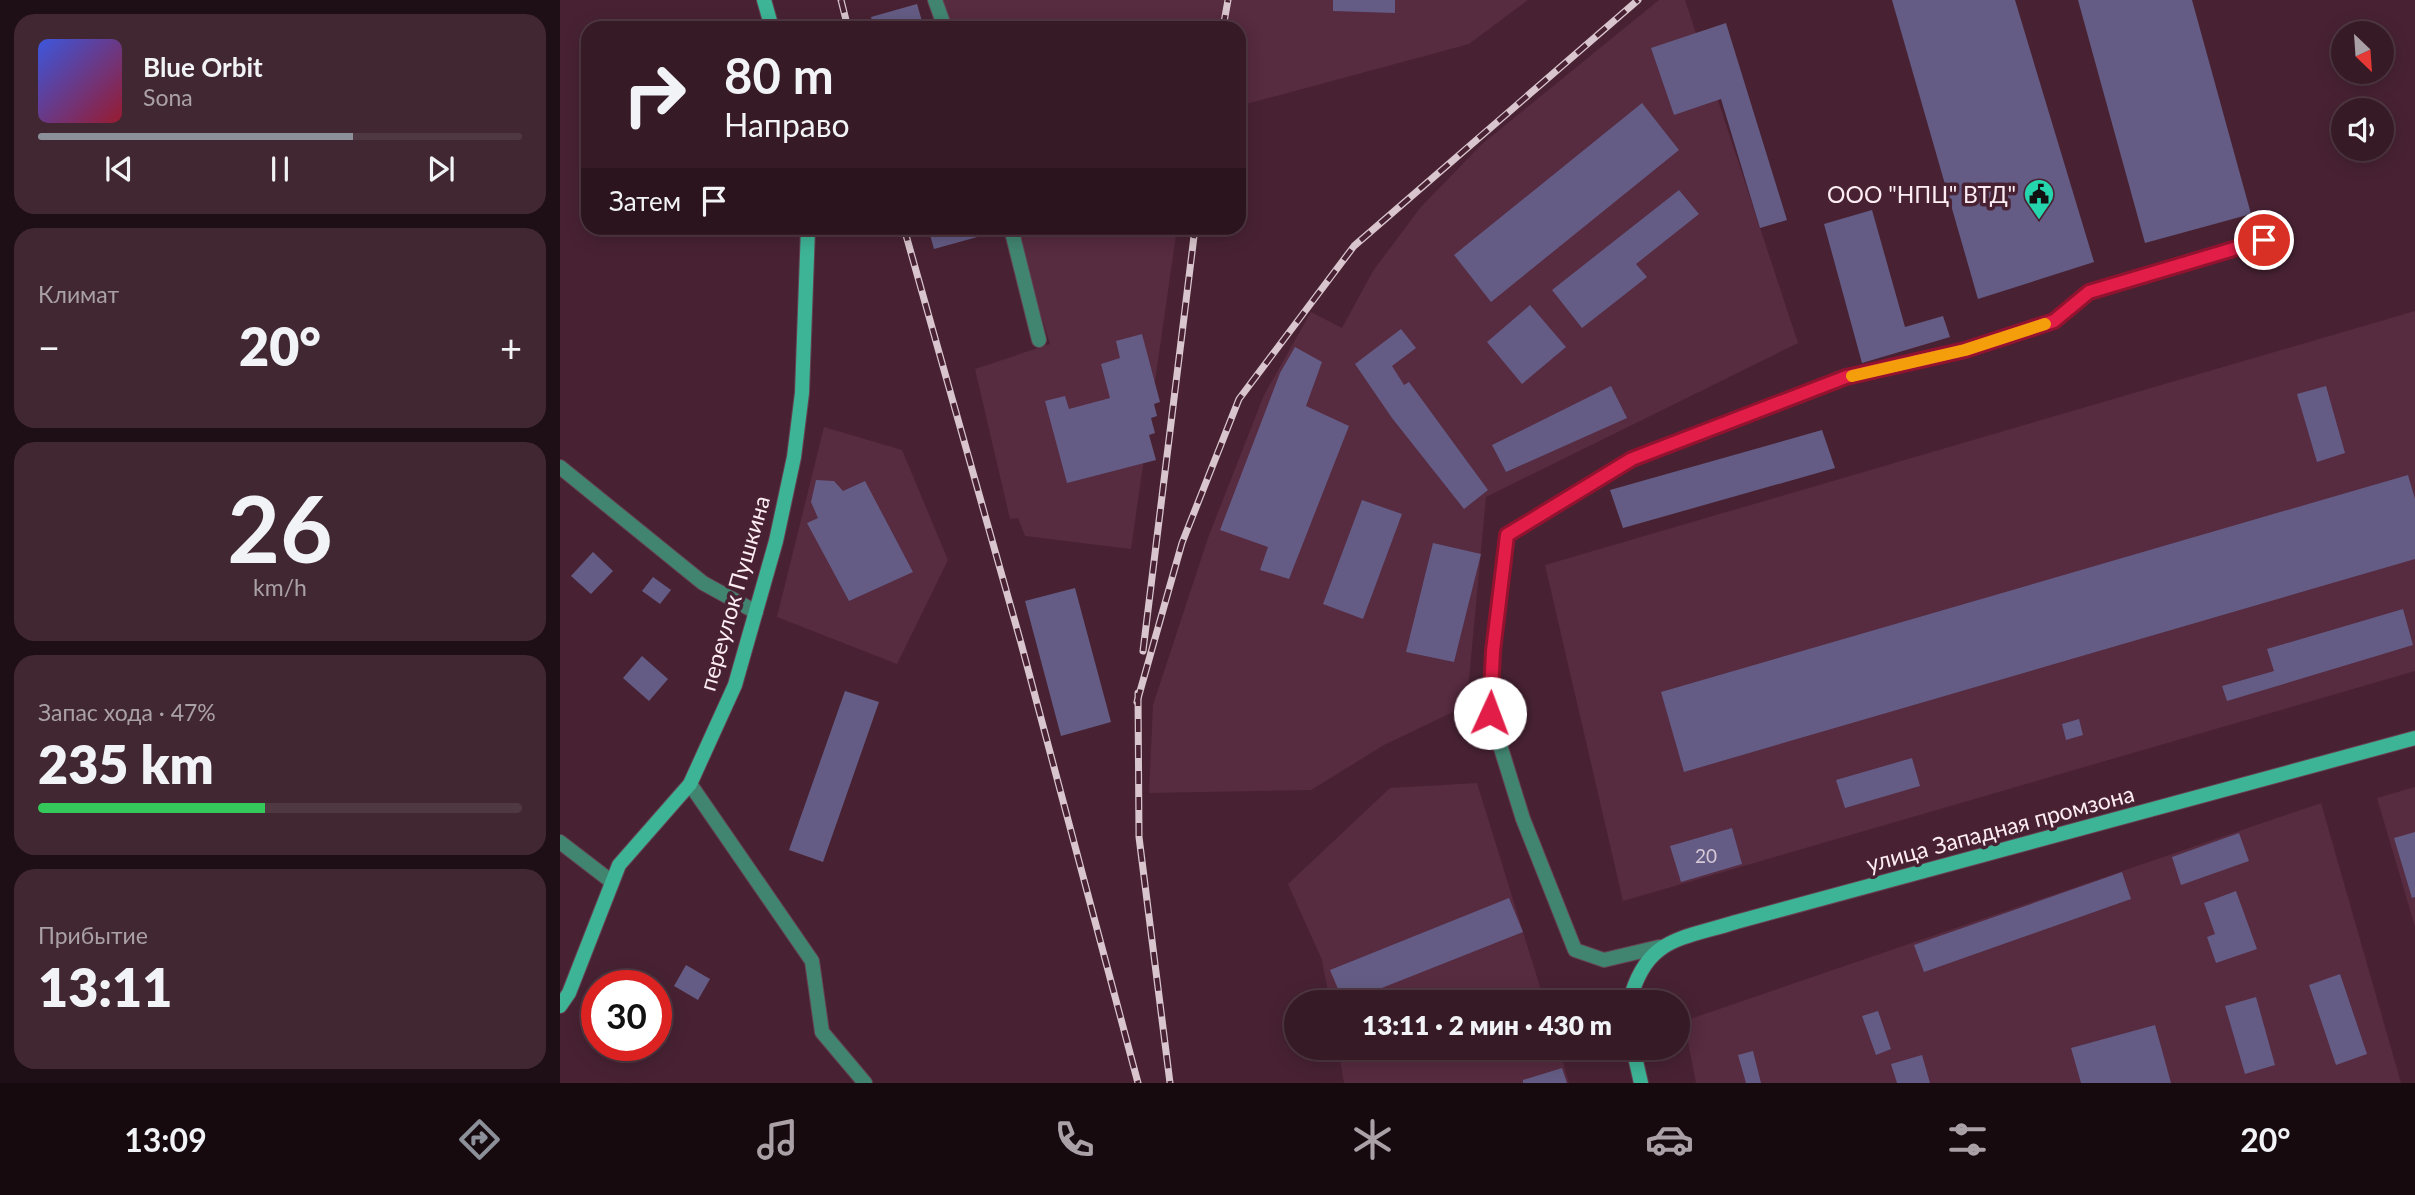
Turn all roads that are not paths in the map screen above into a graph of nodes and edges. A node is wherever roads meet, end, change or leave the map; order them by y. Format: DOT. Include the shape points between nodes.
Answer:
graph roads {
  1 [pos="764,0"];
  2 [pos="935,0"];
  3 [pos="770,21"];
  4 [pos="942,21"];
  5 [pos="808,235"];
  6 [pos="1014,235"];
  7 [pos="2264,240"];
  8 [pos="1039,340"];
  9 [pos="560,467"];
  10 [pos="756,612"];
  11 [pos="2415,738"];
  12 [pos="690,784"];
  13 [pos="560,842"];
  14 [pos="612,882"];
  15 [pos="1659,947"];
  16 [pos="1632,990"];
  17 [pos="560,1006"];
  18 [pos="1636,1060"];
  19 [pos="865,1083"];
  20 [pos="1641,1083"];
  1 -- 3 [label="street"];
  2 -- 4 [label="street"];
  5 -- 10 [label="street, переулок Пушкина" via="807,314 794,457"];
  6 -- 8 [label="street"];
  7 -- 15 [label="street" via="2089,292 2054,321 1965,350 1846,377 1632,459 1507,535 1490,713 1523,819 1575,950 1604,960"];
  9 -- 10 [label="street" via="703,583"];
  10 -- 12 [label="street, переулок Пушкина" via="735,685"];
  11 -- 15 [label="street, улица Западная промзона" via="1735,922"];
  12 -- 14 [label="street, переулок Пушкина" via="619,865"];
  12 -- 19 [label="street" via="812,961 822,1032"];
  13 -- 14 [label="street"];
  14 -- 17 [label="street, переулок Пушкина"];
  15 -- 16 [label="street"];
  18 -- 20 [label="street"];
}
